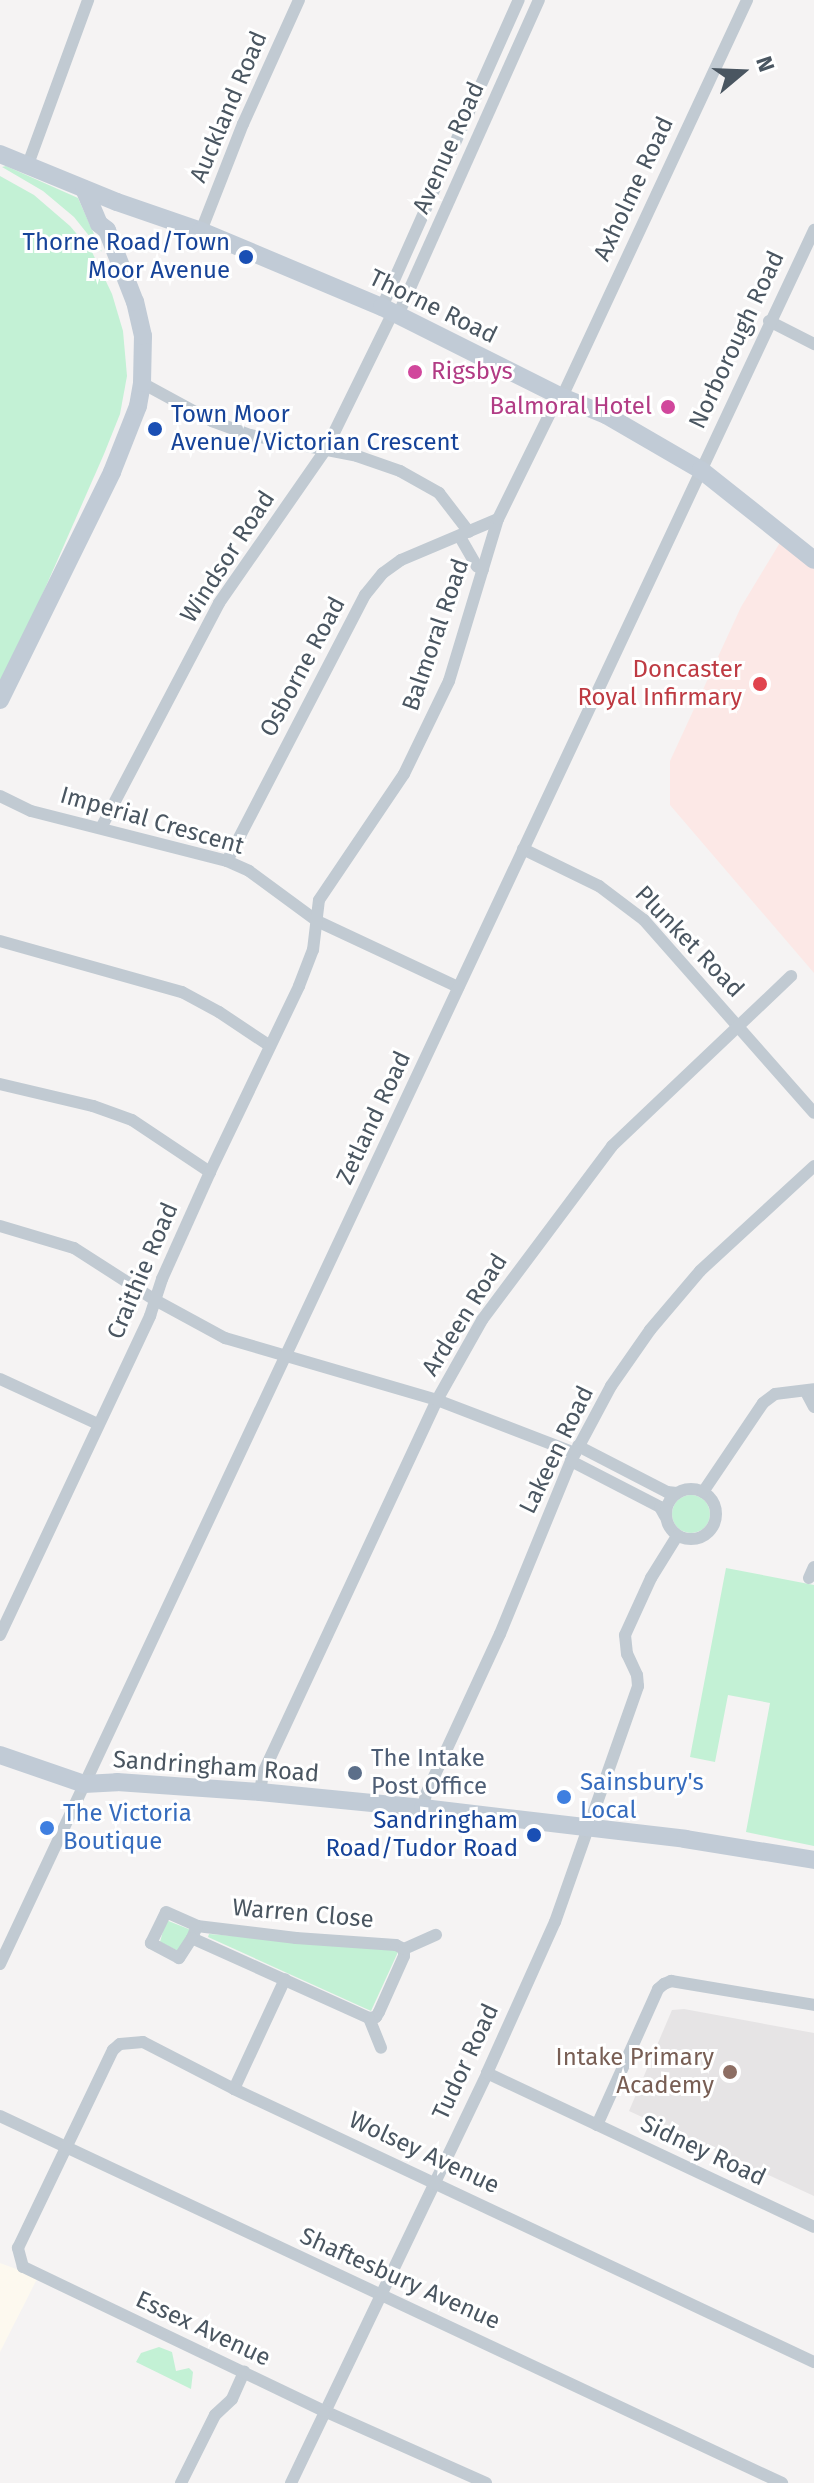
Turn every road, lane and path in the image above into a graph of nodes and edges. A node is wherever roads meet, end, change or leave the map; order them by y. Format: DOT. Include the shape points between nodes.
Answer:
graph roads {
  1 [pos="88,0"];
  2 [pos="299,0"];
  3 [pos="519,0"];
  4 [pos="539,0"];
  5 [pos="747,0"];
  6 [pos="0,154"];
  7 [pos="27,167"];
  8 [pos="84,189"];
  9 [pos="117,202"];
  10 [pos="107,230"];
  11 [pos="814,230"];
  12 [pos="201,231"];
  13 [pos="391,311"];
  14 [pos="769,321"];
  15 [pos="814,344"];
  16 [pos="142,383"];
  17 [pos="560,396"];
  18 [pos="326,449"];
  19 [pos="701,470"];
  20 [pos="498,519"];
  21 [pos="464,534"];
  22 [pos="814,560"];
  23 [pos="483,570"];
  24 [pos="0,700"];
  25 [pos="0,796"];
  26 [pos="101,828"];
  27 [pos="523,849"];
  28 [pos="227,861"];
  29 [pos="317,921"];
  30 [pos="0,941"];
  31 [pos="791,976"];
  32 [pos="458,987"];
  33 [pos="737,1025"];
  34 [pos="270,1046"];
  35 [pos="0,1084"];
  36 [pos="814,1113"];
  37 [pos="814,1166"];
  38 [pos="210,1172"];
  39 [pos="0,1226"];
  40 [pos="155,1300"];
  41 [pos="287,1358"];
  42 [pos="0,1379"];
  43 [pos="810,1391"];
  44 [pos="437,1400"];
  45 [pos="814,1407"];
  46 [pos="98,1424"];
  47 [pos="575,1453"];
  48 [pos="703,1492"];
  49 [pos="677,1493"];
  50 [pos="665,1516"];
  51 [pos="677,1536"];
  52 [pos="0,1635"];
  53 [pos="0,1755"];
  54 [pos="84,1784"];
  55 [pos="260,1792"];
  56 [pos="423,1808"];
  57 [pos="585,1828"];
  58 [pos="814,1860"];
  59 [pos="436,1935"];
  60 [pos="404,1949"];
  61 [pos="0,1964"];
  62 [pos="285,1979"];
  63 [pos="814,2005"];
  64 [pos="369,2018"];
  65 [pos="381,2048"];
  66 [pos="487,2073"];
  67 [pos="234,2089"];
  68 [pos="0,2116"];
  69 [pos="597,2125"];
  70 [pos="66,2147"];
  71 [pos="433,2181"];
  72 [pos="814,2227"];
  73 [pos="378,2295"];
  74 [pos="814,2362"];
  75 [pos="244,2372"];
  76 [pos="324,2411"];
  77 [pos="181,2483"];
  78 [pos="291,2483"];
  79 [pos="486,2483"];
  80 [pos="782,2483"];
  1 -- 7 [label="street"];
  2 -- 12 [label="street, Auckland Road"];
  3 -- 13 [label="street, Avenue Road"];
  4 -- 13 [label="street, Avenue Road"];
  5 -- 17 [label="street, Axholme Road"];
  6 -- 7 [label="street, Thorne Road"];
  7 -- 8 [label="street, Thorne Road"];
  8 -- 9 [label="street, Thorne Road"];
  8 -- 10 [label="street" via="99,224"];
  9 -- 10 [label="street"];
  9 -- 12 [label="street, Thorne Road"];
  10 -- 16 [label="street" via="139,317"];
  11 -- 14 [label="street, Norborough Road"];
  12 -- 13 [label="street, Thorne Road"];
  13 -- 17 [label="street, Thorne Road"];
  13 -- 18 [label="street, Windsor Road"];
  14 -- 15 [label="street"];
  14 -- 19 [label="street, Norborough Road"];
  16 -- 18 [label="street" via="212,421 272,441"];
  16 -- 24 [label="street" via="112,472"];
  17 -- 19 [label="street, Thorne Road" via="606,415"];
  17 -- 20 [label="street, Balmoral Road"];
  18 -- 21 [label="street" via="377,462 431,487 448,503"];
  18 -- 26 [label="street, Windsor Road" via="219,603"];
  19 -- 22 [label="street, Thorne Road"];
  19 -- 27 [label="street, Zetland Road"];
  20 -- 21 [label="street, Osborne Road"];
  20 -- 23 [label="street, Balmoral Road"];
  21 -- 23 [label="street"];
  21 -- 28 [label="street, Osborne Road" via="401,560 365,595"];
  23 -- 29 [label="street, Balmoral Road" via="463,640 431,719 382,812 323,893"];
  25 -- 26 [label="street, Imperial Crescent" via="31,811"];
  26 -- 28 [label="street, Imperial Crescent"];
  27 -- 32 [label="street, Zetland Road"];
  27 -- 33 [label="street, Plunket Road" via="625,903"];
  28 -- 29 [label="street, Imperial Crescent"];
  29 -- 32 [label="street, Imperial Crescent"];
  29 -- 34 [label="street, Craithie Road" via="304,974"];
  30 -- 34 [label="street" via="182,992"];
  31 -- 33 [label="street, Ardeen Road"];
  32 -- 41 [label="street, Zetland Road"];
  33 -- 36 [label="street, Plunket Road"];
  33 -- 44 [label="street, Ardeen Road" via="612,1146 482,1320"];
  34 -- 38 [label="street, Craithie Road"];
  35 -- 38 [label="street" via="132,1120"];
  37 -- 47 [label="street, Lakeen Road" via="681,1292 611,1386"];
  38 -- 40 [label="street, Craithie Road"];
  39 -- 40 [label="street" via="74,1248"];
  40 -- 41 [label="street" via="225,1338"];
  40 -- 46 [label="street, Craithie Road"];
  41 -- 44 [label="street"];
  41 -- 54 [label="street, Zetland Road"];
  42 -- 46 [label="street"];
  43 -- 45 [label="street"];
  43 -- 48 [label="street" via="775,1394 763,1403"];
  44 -- 47 [label="street"];
  44 -- 55 [label="street, Ardeen Road" via="263,1773"];
  46 -- 52 [label="street, Craithie Road"];
  47 -- 49 [label="street"];
  47 -- 50 [label="street" via="660,1507"];
  47 -- 56 [label="street, Lakeen Road"];
  48 -- 49 [label="street"];
  48 -- 51 [label="street" via="716,1510 714,1525 701,1538"];
  49 -- 50 [label="street"];
  50 -- 51 [label="street"];
  51 -- 57 [label="street, Tudor Road" via="625,1635 638,1686"];
  53 -- 54 [label="street, Sandringham Road"];
  54 -- 55 [label="street, Sandringham Road"];
  54 -- 61 [label="street, Zetland Road"];
  55 -- 56 [label="street, Sandringham Road"];
  56 -- 57 [label="street, Sandringham Road"];
  57 -- 58 [label="street, Sandringham Road"];
  57 -- 66 [label="street, Tudor Road" via="555,1922"];
  59 -- 60 [label="street, Warren Close"];
  60 -- 62 [label="street, Warren Close" via="195,1932"];
  60 -- 64 [label="street, Warren Close" via="379,2012"];
  62 -- 64 [label="street, Warren Close"];
  62 -- 67 [label="street"];
  63 -- 69 [label="street" via="664,1984"];
  64 -- 65 [label="street"];
  66 -- 69 [label="street, Sidney Road"];
  66 -- 71 [label="street, Tudor Road"];
  67 -- 70 [label="street, Wolsey Avenue" via="143,2042 120,2044"];
  67 -- 71 [label="street, Wolsey Avenue"];
  68 -- 70 [label="street, Shaftesbury Avenue"];
  69 -- 72 [label="street, Sidney Road"];
  70 -- 73 [label="street, Shaftesbury Avenue"];
  70 -- 75 [label="street, Essex Avenue" via="18,2248 23,2267"];
  71 -- 73 [label="street, Tudor Road"];
  71 -- 74 [label="street, Wolsey Avenue"];
  73 -- 76 [label="street, Tudor Road"];
  73 -- 80 [label="street, Shaftesbury Avenue"];
  75 -- 76 [label="street, Essex Avenue"];
  75 -- 77 [label="street"];
  76 -- 78 [label="street, Tudor Road"];
  76 -- 79 [label="street, Essex Avenue"];
}
